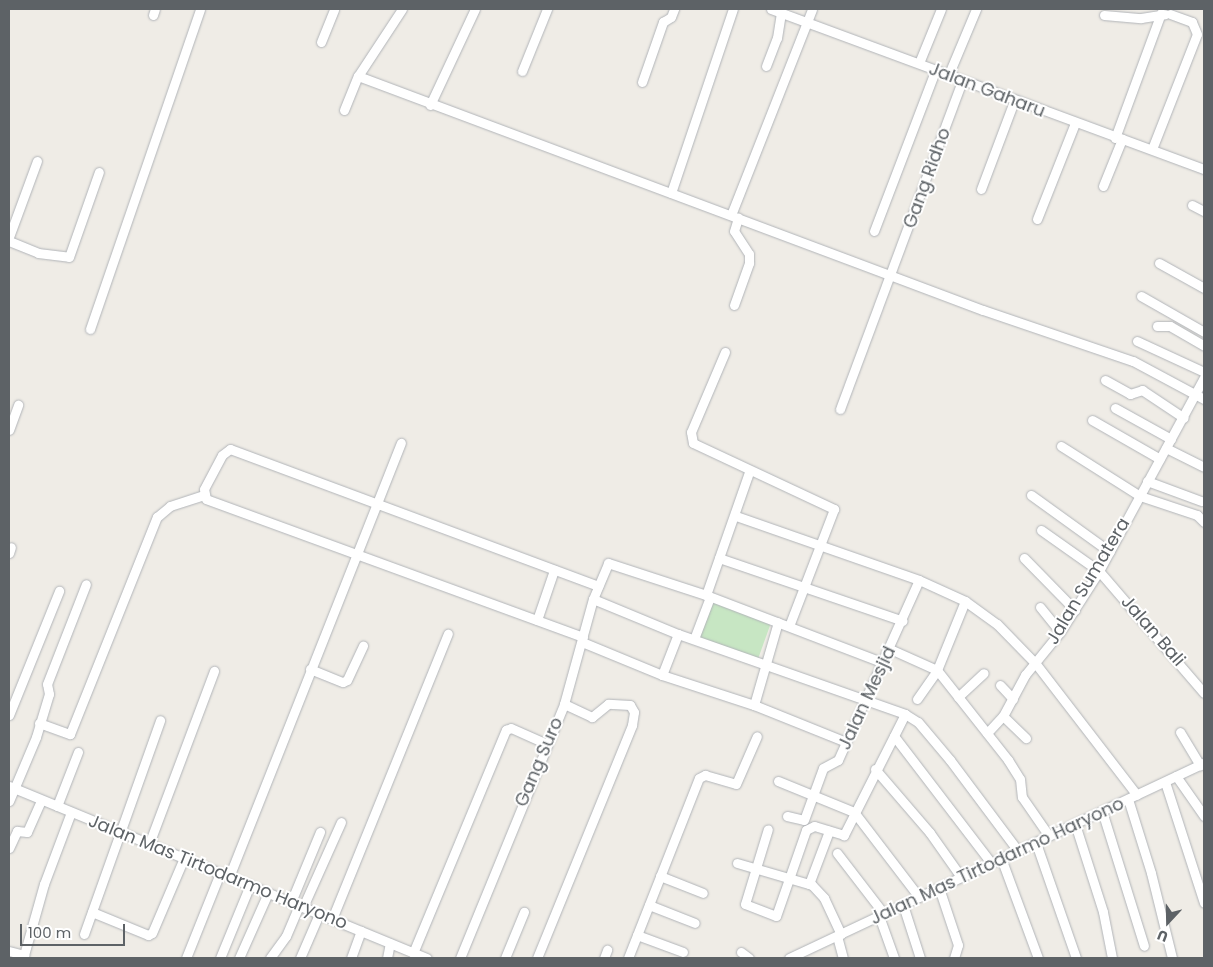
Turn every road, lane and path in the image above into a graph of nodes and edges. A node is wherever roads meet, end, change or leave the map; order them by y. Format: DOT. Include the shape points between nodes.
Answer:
graph roads {
  1 [pos="200,9"];
  2 [pos="334,9"];
  3 [pos="402,9"];
  4 [pos="475,9"];
  5 [pos="547,9"];
  6 [pos="674,9"];
  7 [pos="733,9"];
  8 [pos="771,9"];
  9 [pos="812,9"];
  10 [pos="941,9"];
  11 [pos="976,9"];
  12 [pos="786,12"];
  13 [pos="1168,12"];
  14 [pos="1104,15"];
  15 [pos="808,22"];
  16 [pos="321,42"];
  17 [pos="919,63"];
  18 [pos="766,66"];
  19 [pos="522,71"];
  20 [pos="935,71"];
  21 [pos="358,76"];
  22 [pos="948,76"];
  23 [pos="962,81"];
  24 [pos="642,82"];
  25 [pos="1014,101"];
  26 [pos="430,105"];
  27 [pos="344,110"];
  28 [pos="1075,123"];
  29 [pos="1119,138"];
  30 [pos="1152,149"];
  31 [pos="37,161"];
  32 [pos="1204,169"];
  33 [pos="99,172"];
  34 [pos="1103,186"];
  35 [pos="981,189"];
  36 [pos="671,193"];
  37 [pos="1192,205"];
  38 [pos="1204,211"];
  39 [pos="734,216"];
  40 [pos="1037,219"];
  41 [pos="874,231"];
  42 [pos="9,237"];
  43 [pos="9,241"];
  44 [pos="1159,264"];
  45 [pos="891,274"];
  46 [pos="1204,288"];
  47 [pos="1141,296"];
  48 [pos="734,305"];
  49 [pos="1157,326"];
  50 [pos="90,329"];
  51 [pos="1204,332"];
  52 [pos="1137,341"];
  53 [pos="1204,346"];
  54 [pos="725,352"];
  55 [pos="1204,372"];
  56 [pos="1204,378"];
  57 [pos="1105,380"];
  58 [pos="1200,397"];
  59 [pos="18,405"];
  60 [pos="1115,408"];
  61 [pos="840,410"];
  62 [pos="1184,418"];
  63 [pos="1092,420"];
  64 [pos="9,430"];
  65 [pos="1171,439"];
  66 [pos="401,443"];
  67 [pos="1061,446"];
  68 [pos="1166,448"];
  69 [pos="1160,459"];
  70 [pos="1204,467"];
  71 [pos="750,472"];
  72 [pos="1148,481"];
  73 [pos="204,495"];
  74 [pos="1031,495"];
  75 [pos="1140,496"];
  76 [pos="1201,501"];
  77 [pos="378,504"];
  78 [pos="736,516"];
  79 [pos="1204,522"];
  80 [pos="1041,530"];
  81 [pos="820,546"];
  82 [pos="1110,552"];
  83 [pos="355,553"];
  84 [pos="719,558"];
  85 [pos="1024,558"];
  86 [pos="554,570"];
  87 [pos="1099,571"];
  88 [pos="919,580"];
  89 [pos="86,584"];
  90 [pos="598,586"];
  91 [pos="804,587"];
  92 [pos="59,591"];
  93 [pos="708,596"];
  94 [pos="593,599"];
  95 [pos="965,601"];
  96 [pos="1040,607"];
  97 [pos="1075,610"];
  98 [pos="536,620"];
  99 [pos="903,621"];
  100 [pos="778,622"];
  101 [pos="789,626"];
  102 [pos="1060,632"];
  103 [pos="448,634"];
  104 [pos="678,634"];
  105 [pos="694,639"];
  106 [pos="583,640"];
  107 [pos="363,645"];
  108 [pos="890,649"];
  109 [pos="884,663"];
  110 [pos="1036,664"];
  111 [pos="766,665"];
  112 [pos="310,669"];
  113 [pos="937,670"];
  114 [pos="214,671"];
  115 [pos="984,673"];
  116 [pos="662,675"];
  117 [pos="1000,684"];
  118 [pos="1204,693"];
  119 [pos="958,696"];
  120 [pos="865,699"];
  121 [pos="917,699"];
  122 [pos="1013,699"];
  123 [pos="564,704"];
  124 [pos="754,706"];
  125 [pos="905,714"];
  126 [pos="9,715"];
  127 [pos="1004,716"];
  128 [pos="160,720"];
  129 [pos="40,723"];
  130 [pos="1180,732"];
  131 [pos="987,733"];
  132 [pos="757,736"];
  133 [pos="894,736"];
  134 [pos="1026,738"];
  135 [pos="846,742"];
  136 [pos="547,744"];
  137 [pos="78,752"];
  138 [pos="1202,764"];
  139 [pos="875,769"];
  140 [pos="1176,776"];
  141 [pos="778,781"];
  142 [pos="1165,782"];
  143 [pos="11,787"];
  144 [pos="813,794"];
  145 [pos="1137,795"];
  146 [pos="1128,799"];
  147 [pos="41,800"];
  148 [pos="9,801"];
  149 [pos="57,806"];
  150 [pos="1102,811"];
  151 [pos="71,812"];
  152 [pos="854,812"];
  153 [pos="787,816"];
  154 [pos="1204,816"];
  155 [pos="341,822"];
  156 [pos="1075,824"];
  157 [pos="768,829"];
  158 [pos="829,831"];
  159 [pos="120,832"];
  160 [pos="320,832"];
  161 [pos="1049,836"];
  162 [pos="1036,843"];
  163 [pos="150,844"];
  164 [pos="9,848"];
  165 [pos="1018,851"];
  166 [pos="837,852"];
  167 [pos="184,858"];
  168 [pos="1001,858"];
  169 [pos="737,863"];
  170 [pos="991,863"];
  171 [pos="754,869"];
  172 [pos="220,873"];
  173 [pos="660,876"];
  174 [pos="229,877"];
  175 [pos="961,877"];
  176 [pos="789,880"];
  177 [pos="809,884"];
  178 [pos="250,885"];
  179 [pos="939,888"];
  180 [pos="268,893"];
  181 [pos="704,893"];
  182 [pos="919,897"];
  183 [pos="1204,903"];
  184 [pos="298,905"];
  185 [pos="648,905"];
  186 [pos="903,905"];
  187 [pos="92,912"];
  188 [pos="524,912"];
  189 [pos="319,914"];
  190 [pos="881,915"];
  191 [pos="332,919"];
  192 [pos="695,923"];
  193 [pos="361,931"];
  194 [pos="84,934"];
  195 [pos="638,935"];
  196 [pos="839,935"];
  197 [pos="390,943"];
  198 [pos="1144,946"];
  199 [pos="9,951"];
  200 [pos="414,952"];
  201 [pos="682,952"];
  202 [pos="741,952"];
  203 [pos="23,957"];
  204 [pos="792,957"];
  205 [pos="186,958"];
  206 [pos="220,958"];
  207 [pos="239,958"];
  208 [pos="270,958"];
  209 [pos="300,958"];
  210 [pos="351,958"];
  211 [pos="386,958"];
  212 [pos="427,958"];
  213 [pos="460,958"];
  214 [pos="505,958"];
  215 [pos="537,958"];
  216 [pos="628,958"];
  217 [pos="749,958"];
  218 [pos="843,958"];
  219 [pos="894,958"];
  220 [pos="920,958"];
  221 [pos="954,958"];
  222 [pos="1038,958"];
  223 [pos="1076,958"];
  224 [pos="1112,958"];
  225 [pos="1172,958"];
  1 -- 50 [label="street"];
  2 -- 16 [label="street"];
  3 -- 21 [label="street"];
  4 -- 26 [label="street"];
  5 -- 19 [label="street"];
  6 -- 24 [label="street" via="671,17 663,22"];
  7 -- 36 [label="street"];
  8 -- 12 [label="street, Jalan Gaharu"];
  9 -- 15 [label="street"];
  10 -- 17 [label="street"];
  11 -- 22 [label="street"];
  12 -- 15 [label="street, Jalan Gaharu"];
  12 -- 18 [label="street"];
  13 -- 14 [label="street" via="1141,18 1124,14"];
  13 -- 29 [label="street"];
  13 -- 30 [label="street" via="1192,22 1197,34"];
  15 -- 17 [label="street, Jalan Gaharu"];
  15 -- 39 [label="street"];
  17 -- 20 [label="street, Jalan Gaharu"];
  20 -- 22 [label="street, Jalan Gaharu"];
  20 -- 41 [label="street"];
  21 -- 26 [label="street"];
  21 -- 27 [label="street"];
  22 -- 23 [label="street, Jalan Gaharu"];
  23 -- 25 [label="street, Jalan Gaharu"];
  23 -- 45 [label="street, Gang Ridho"];
  25 -- 28 [label="street, Jalan Gaharu"];
  25 -- 35 [label="street"];
  26 -- 36 [label="street"];
  28 -- 29 [label="street, Jalan Gaharu"];
  28 -- 40 [label="street"];
  29 -- 30 [label="street, Jalan Gaharu"];
  29 -- 34 [label="street"];
  30 -- 32 [label="street, Jalan Gaharu"];
  31 -- 42 [label="street"];
  33 -- 43 [label="street" via="69,257 38,253"];
  36 -- 39 [label="street"];
  37 -- 38 [label="street"];
  39 -- 45 [label="street"];
  39 -- 48 [label="street" via="734,231 747,250 749,263"];
  44 -- 46 [label="street"];
  45 -- 58 [label="street" via="1103,353 1133,361"];
  45 -- 61 [label="street, Gang Ridho"];
  47 -- 51 [label="street"];
  49 -- 53 [label="street" via="1170,326"];
  52 -- 55 [label="street"];
  54 -- 71 [label="street" via="690,438 693,443"];
  56 -- 58 [label="street, Jalan Sumatera"];
  57 -- 62 [label="street" via="1130,394 1142,390"];
  58 -- 62 [label="street, Jalan Sumatera"];
  59 -- 64 [label="street"];
  60 -- 65 [label="street"];
  62 -- 65 [label="street, Jalan Sumatera"];
  63 -- 69 [label="street"];
  65 -- 68 [label="street, Jalan Sumatera"];
  66 -- 77 [label="street"];
  67 -- 75 [label="street"];
  68 -- 69 [label="street, Jalan Sumatera"];
  68 -- 70 [label="street"];
  69 -- 72 [label="street, Jalan Sumatera"];
  71 -- 78 [label="street"];
  71 -- 81 [label="street" via="834,509"];
  72 -- 75 [label="street, Jalan Sumatera"];
  72 -- 76 [label="street"];
  73 -- 77 [label="street" via="222,455 230,449"];
  73 -- 83 [label="street" via="206,499"];
  73 -- 129 [label="street" via="170,506 157,517 70,734"];
  74 -- 82 [label="street"];
  75 -- 79 [label="street" via="1197,515"];
  75 -- 82 [label="street, Jalan Sumatera"];
  77 -- 83 [label="street"];
  77 -- 86 [label="street"];
  78 -- 81 [label="street"];
  78 -- 84 [label="street"];
  80 -- 87 [label="street, Jalan Bali"];
  81 -- 88 [label="street"];
  81 -- 91 [label="street"];
  82 -- 87 [label="street, Jalan Sumatera"];
  83 -- 98 [label="street"];
  83 -- 112 [label="street"];
  84 -- 91 [label="street"];
  84 -- 93 [label="street"];
  85 -- 97 [label="street"];
  86 -- 90 [label="street"];
  86 -- 98 [label="street"];
  87 -- 97 [label="street, Jalan Sumatera"];
  87 -- 118 [label="street, Jalan Bali"];
  88 -- 95 [label="street"];
  88 -- 99 [label="street, Jalan Mesjid"];
  89 -- 129 [label="street" via="47,684 49,694"];
  90 -- 93 [label="street, Gang Suro" via="608,563"];
  90 -- 94 [label="street, Gang Suro"];
  91 -- 99 [label="street"];
  91 -- 101 [label="street"];
  92 -- 126 [label="street"];
  93 -- 100 [label="street"];
  93 -- 105 [label="street"];
  94 -- 104 [label="street"];
  94 -- 106 [label="street, Gang Suro"];
  95 -- 110 [label="street" via="997,624"];
  95 -- 113 [label="street"];
  96 -- 102 [label="street"];
  97 -- 102 [label="street, Jalan Sumatera"];
  98 -- 106 [label="street"];
  99 -- 108 [label="street, Jalan Mesjid"];
  100 -- 101 [label="street"];
  100 -- 111 [label="street"];
  101 -- 109 [label="street"];
  102 -- 110 [label="street, Jalan Sumatera"];
  103 -- 191 [label="street"];
  104 -- 105 [label="street"];
  104 -- 116 [label="street"];
  105 -- 111 [label="street"];
  106 -- 116 [label="street"];
  106 -- 123 [label="street, Gang Suro"];
  107 -- 112 [label="street" via="347,680 343,682"];
  108 -- 109 [label="street, Jalan Mesjid"];
  108 -- 113 [label="street"];
  109 -- 120 [label="street, Jalan Mesjid"];
  110 -- 122 [label="street, Jalan Sumatera" via="1025,675"];
  110 -- 145 [label="street"];
  111 -- 120 [label="street"];
  111 -- 124 [label="street"];
  112 -- 174 [label="street"];
  113 -- 119 [label="street"];
  113 -- 121 [label="street"];
  114 -- 163 [label="street"];
  115 -- 119 [label="street"];
  116 -- 124 [label="street"];
  117 -- 122 [label="street"];
  119 -- 131 [label="street"];
  120 -- 125 [label="street"];
  120 -- 135 [label="street, Jalan Mesjid"];
  122 -- 127 [label="street, Jalan Sumatera"];
  123 -- 136 [label="street, Gang Suro"];
  123 -- 215 [label="street" via="592,717 608,704 630,705 634,712 632,725"];
  124 -- 135 [label="street"];
  125 -- 133 [label="street"];
  125 -- 165 [label="street" via="918,722 950,760"];
  127 -- 131 [label="street, Jalan Sumatera"];
  127 -- 134 [label="street"];
  128 -- 159 [label="street"];
  129 -- 143 [label="street"];
  130 -- 138 [label="street"];
  131 -- 161 [label="street" via="1020,779 1022,797"];
  132 -- 173 [label="street" via="736,784 701,776"];
  133 -- 139 [label="street"];
  133 -- 170 [label="street"];
  135 -- 144 [label="street, Jalan Mesjid" via="836,762 823,768"];
  136 -- 200 [label="street" via="511,728 506,730"];
  136 -- 213 [label="street, Gang Suro"];
  137 -- 149 [label="street"];
  138 -- 140 [label="street, Jalan Mas Tirtodarmo Haryono"];
  139 -- 152 [label="street"];
  139 -- 175 [label="street" via="930,834"];
  140 -- 142 [label="street, Jalan Mas Tirtodarmo Haryono"];
  140 -- 154 [label="street"];
  141 -- 144 [label="street"];
  142 -- 145 [label="street, Jalan Mas Tirtodarmo Haryono"];
  142 -- 183 [label="street"];
  143 -- 147 [label="street, Jalan Mas Tirtodarmo Haryono"];
  143 -- 148 [label="street"];
  144 -- 152 [label="street"];
  144 -- 153 [label="street, Jalan Mesjid" via="802,821"];
  145 -- 146 [label="street, Jalan Mas Tirtodarmo Haryono"];
  146 -- 150 [label="street, Jalan Mas Tirtodarmo Haryono"];
  146 -- 225 [label="street"];
  147 -- 149 [label="street, Jalan Mas Tirtodarmo Haryono"];
  147 -- 164 [label="street" via="27,832 17,832"];
  149 -- 151 [label="street, Jalan Mas Tirtodarmo Haryono"];
  150 -- 156 [label="street, Jalan Mas Tirtodarmo Haryono"];
  150 -- 198 [label="street"];
  151 -- 159 [label="street, Jalan Mas Tirtodarmo Haryono"];
  151 -- 203 [label="street" via="44,884"];
  152 -- 158 [label="street" via="844,835"];
  152 -- 182 [label="street"];
  155 -- 184 [label="street"];
  156 -- 161 [label="street, Jalan Mas Tirtodarmo Haryono"];
  156 -- 224 [label="street" via="1103,912"];
  157 -- 171 [label="street"];
  158 -- 176 [label="street" via="808,827"];
  158 -- 177 [label="street"];
  159 -- 163 [label="street, Jalan Mas Tirtodarmo Haryono"];
  159 -- 187 [label="street"];
  160 -- 184 [label="street"];
  161 -- 162 [label="street, Jalan Mas Tirtodarmo Haryono"];
  162 -- 165 [label="street, Jalan Mas Tirtodarmo Haryono"];
  162 -- 223 [label="street"];
  163 -- 167 [label="street, Jalan Mas Tirtodarmo Haryono"];
  165 -- 168 [label="street, Jalan Mas Tirtodarmo Haryono"];
  166 -- 190 [label="street"];
  167 -- 172 [label="street, Jalan Mas Tirtodarmo Haryono"];
  167 -- 187 [label="street" via="152,933 148,935"];
  168 -- 170 [label="street, Jalan Mas Tirtodarmo Haryono"];
  168 -- 222 [label="street"];
  169 -- 171 [label="street"];
  170 -- 175 [label="street, Jalan Mas Tirtodarmo Haryono"];
  171 -- 176 [label="street"];
  171 -- 176 [label="street" via="745,904 774,916"];
  172 -- 174 [label="street, Jalan Mas Tirtodarmo Haryono"];
  172 -- 205 [label="street"];
  173 -- 181 [label="street"];
  173 -- 185 [label="street"];
  174 -- 178 [label="street, Jalan Mas Tirtodarmo Haryono"];
  175 -- 179 [label="street, Jalan Mas Tirtodarmo Haryono"];
  176 -- 177 [label="street"];
  177 -- 196 [label="street" via="824,898"];
  178 -- 180 [label="street, Jalan Mas Tirtodarmo Haryono"];
  178 -- 206 [label="street"];
  179 -- 182 [label="street, Jalan Mas Tirtodarmo Haryono"];
  179 -- 221 [label="street" via="958,945"];
  180 -- 184 [label="street, Jalan Mas Tirtodarmo Haryono"];
  180 -- 207 [label="street"];
  182 -- 186 [label="street, Jalan Mas Tirtodarmo Haryono"];
  184 -- 189 [label="street, Jalan Mas Tirtodarmo Haryono"];
  184 -- 208 [label="street" via="286,936"];
  185 -- 192 [label="street"];
  185 -- 195 [label="street"];
  186 -- 190 [label="street, Jalan Mas Tirtodarmo Haryono"];
  186 -- 220 [label="street"];
  187 -- 194 [label="street"];
  188 -- 214 [label="street"];
  189 -- 191 [label="street, Jalan Mas Tirtodarmo Haryono"];
  189 -- 209 [label="street"];
  190 -- 196 [label="street, Jalan Mas Tirtodarmo Haryono"];
  190 -- 219 [label="street"];
  191 -- 193 [label="street, Jalan Mas Tirtodarmo Haryono"];
  193 -- 197 [label="street, Jalan Mas Tirtodarmo Haryono"];
  193 -- 210 [label="street"];
  195 -- 201 [label="street"];
  195 -- 216 [label="street"];
  196 -- 204 [label="street, Jalan Mas Tirtodarmo Haryono"];
  196 -- 218 [label="street"];
  197 -- 200 [label="street, Jalan Mas Tirtodarmo Haryono"];
  197 -- 211 [label="street"];
  199 -- 203 [label="street"];
  200 -- 212 [label="street, Jalan Mas Tirtodarmo Haryono"];
  202 -- 217 [label="street"];
}
